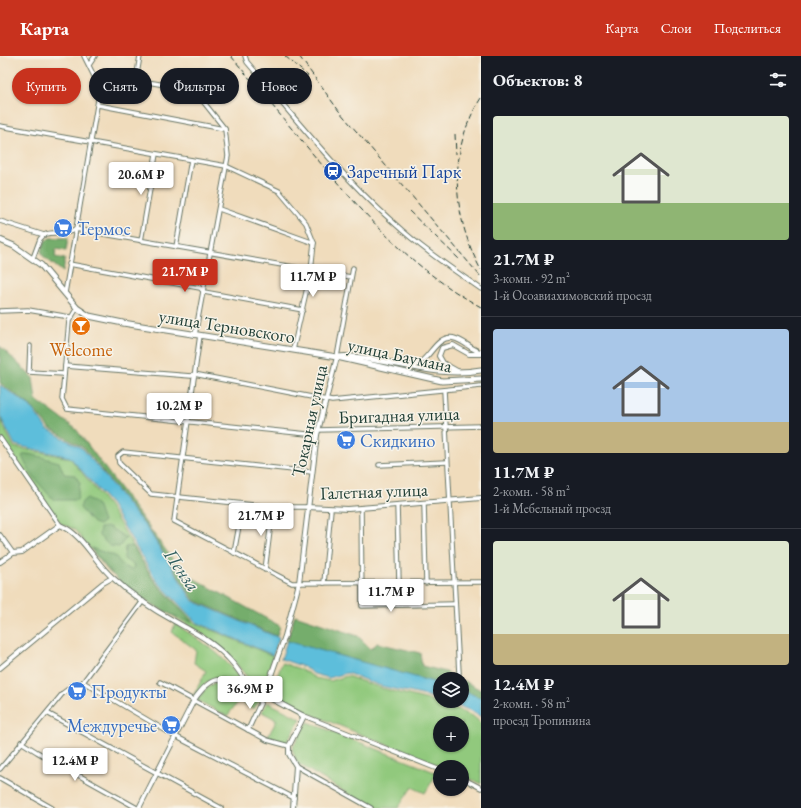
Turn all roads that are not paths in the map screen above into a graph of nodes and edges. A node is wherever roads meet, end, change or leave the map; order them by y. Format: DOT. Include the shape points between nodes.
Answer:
graph roads {
  1 [pos="84,56"];
  2 [pos="95,56"];
  3 [pos="140,56"];
  4 [pos="245,56"];
  5 [pos="89,64"];
  6 [pos="98,105"];
  7 [pos="0,126"];
  8 [pos="225,129"];
  9 [pos="91,141"];
  10 [pos="156,154"];
  11 [pos="191,160"];
  12 [pos="226,166"];
  13 [pos="219,209"];
  14 [pos="0,221"];
  15 [pos="75,229"];
  16 [pos="44,234"];
  17 [pos="0,240"];
  18 [pos="140,241"];
  19 [pos="314,243"];
  20 [pos="176,247"];
  21 [pos="211,253"];
  22 [pos="33,258"];
  23 [pos="69,264"];
  24 [pos="353,268"];
  25 [pos="311,270"];
  26 [pos="351,277"];
  27 [pos="481,289"];
  28 [pos="204,292"];
  29 [pos="65,293"];
  30 [pos="77,308"];
  31 [pos="303,310"];
  32 [pos="0,311"];
  33 [pos="70,317"];
  34 [pos="198,335"];
  35 [pos="30,346"];
  36 [pos="293,350"];
  37 [pos="481,353"];
  38 [pos="337,357"];
  39 [pos="65,366"];
  40 [pos="406,366"];
  41 [pos="481,370"];
  42 [pos="461,373"];
  43 [pos="64,374"];
  44 [pos="194,374"];
  45 [pos="481,378"];
  46 [pos="481,386"];
  47 [pos="444,390"];
  48 [pos="326,399"];
  49 [pos="188,421"];
  50 [pos="445,426"];
  51 [pos="481,426"];
  52 [pos="318,433"];
  53 [pos="0,438"];
  54 [pos="182,458"];
  55 [pos="447,462"];
  56 [pos="379,465"];
  57 [pos="312,472"];
  58 [pos="178,497"];
  59 [pos="481,498"];
  60 [pos="449,501"];
  61 [pos="243,504"];
  62 [pos="424,504"];
  63 [pos="397,506"];
  64 [pos="273,507"];
  65 [pos="307,507"];
  66 [pos="361,508"];
  67 [pos="331,509"];
  68 [pos="60,525"];
  69 [pos="0,535"];
  70 [pos="14,553"];
  71 [pos="234,553"];
  72 [pos="0,562"];
  73 [pos="265,570"];
  74 [pos="112,578"];
  75 [pos="481,582"];
  76 [pos="299,583"];
  77 [pos="324,583"];
  78 [pos="361,583"];
  79 [pos="399,583"];
  80 [pos="426,583"];
  81 [pos="453,583"];
  82 [pos="143,601"];
  83 [pos="454,604"];
  84 [pos="0,668"];
  85 [pos="459,672"];
  86 [pos="83,682"];
  87 [pos="160,682"];
  88 [pos="252,692"];
  89 [pos="264,695"];
  90 [pos="194,700"];
  91 [pos="48,713"];
  92 [pos="302,715"];
  93 [pos="248,730"];
  94 [pos="175,736"];
  95 [pos="21,742"];
  96 [pos="289,746"];
  97 [pos="296,766"];
  98 [pos="433,767"];
  99 [pos="0,769"];
  100 [pos="155,773"];
  101 [pos="0,778"];
  102 [pos="469,782"];
  103 [pos="481,788"];
  104 [pos="294,798"];
  105 [pos="52,808"];
  106 [pos="138,808"];
  107 [pos="220,808"];
  108 [pos="293,808"];
  109 [pos="371,808"];
  1 -- 5 [label="street"];
  2 -- 5 [label="street"];
  3 -- 8 [label="street" via="136,80 194,90"];
  4 -- 27 [label="street" via="247,62 349,180 394,224"];
  5 -- 6 [label="street" via="98,84"];
  6 -- 8 [label="street"];
  6 -- 9 [label="street"];
  7 -- 9 [label="street"];
  8 -- 12 [label="street" via="228,156"];
  9 -- 10 [label="street"];
  9 -- 15 [label="street"];
  10 -- 11 [label="street"];
  10 -- 18 [label="street"];
  11 -- 12 [label="street"];
  11 -- 20 [label="street"];
  12 -- 13 [label="street"];
  12 -- 19 [label="street" via="279,191 306,223"];
  13 -- 19 [label="street"];
  13 -- 21 [label="street"];
  14 -- 16 [label="street"];
  15 -- 16 [label="street" via="70,233"];
  15 -- 18 [label="street"];
  15 -- 23 [label="street"];
  16 -- 22 [label="street"];
  17 -- 22 [label="main road, улица Терновского"];
  18 -- 20 [label="street"];
  19 -- 25 [label="street"];
  20 -- 21 [label="street"];
  21 -- 25 [label="street"];
  21 -- 28 [label="street"];
  22 -- 29 [label="main road, улица Терновского" via="54,278"];
  23 -- 28 [label="street" via="200,288"];
  23 -- 29 [label="street"];
  24 -- 26 [label="street, Токарная улица"];
  25 -- 26 [label="street"];
  25 -- 31 [label="street"];
  26 -- 38 [label="street, Токарная улица"];
  28 -- 31 [label="street"];
  28 -- 34 [label="street"];
  29 -- 30 [label="main road, улица Терновского"];
  30 -- 33 [label="street"];
  30 -- 34 [label="main road, улица Терновского" via="89,316 100,319"];
  31 -- 36 [label="street"];
  32 -- 33 [label="street" via="28,310"];
  33 -- 39 [label="street"];
  34 -- 36 [label="main road, улица Терновского"];
  34 -- 44 [label="street"];
  35 -- 43 [label="street" via="29,372"];
  36 -- 38 [label="main road, улица Терновского"];
  37 -- 40 [label="street" via="454,338 445,339 438,342 421,362"];
  37 -- 42 [label="street" via="469,354 452,345 442,348 439,356 443,363"];
  38 -- 40 [label="main road, улица Баумана" via="356,357"];
  38 -- 45 [label="main road, улица Баумана" via="442,381"];
  38 -- 48 [label="street, Токарная улица"];
  39 -- 43 [label="street"];
  39 -- 44 [label="street" via="191,376"];
  40 -- 42 [label="main road, улица Баумана" via="432,372"];
  41 -- 42 [label="main road, улица Баумана"];
  43 -- 49 [label="street, Бригадная улица" via="62,399 67,409"];
  44 -- 48 [label="street"];
  44 -- 49 [label="street"];
  46 -- 47 [label="street"];
  47 -- 48 [label="street" via="332,401"];
  47 -- 50 [label="street"];
  48 -- 52 [label="street, Токарная улица"];
  49 -- 52 [label="street, Бригадная улица"];
  49 -- 54 [label="street"];
  50 -- 51 [label="street, Бригадная улица"];
  50 -- 52 [label="street, Бригадная улица"];
  50 -- 55 [label="street"];
  52 -- 57 [label="street, Токарная улица"];
  53 -- 68 [label="street"];
  54 -- 57 [label="street"];
  54 -- 58 [label="street"];
  54 -- 58 [label="street, Галетная улица" via="123,452 118,456 119,463 151,494"];
  55 -- 56 [label="street"];
  55 -- 60 [label="street"];
  57 -- 65 [label="street, Токарная улица"];
  58 -- 61 [label="street, Галетная улица"];
  58 -- 71 [label="street" via="174,521"];
  59 -- 60 [label="street, Галетная улица"];
  60 -- 62 [label="street, Галетная улица"];
  60 -- 81 [label="street"];
  61 -- 64 [label="street, Галетная улица"];
  61 -- 71 [label="street"];
  62 -- 63 [label="street, Галетная улица"];
  62 -- 80 [label="street"];
  63 -- 66 [label="street, Галетная улица"];
  63 -- 79 [label="street"];
  64 -- 65 [label="street, Галетная улица"];
  64 -- 73 [label="street"];
  65 -- 67 [label="street, Галетная улица"];
  65 -- 76 [label="street, Токарная улица"];
  66 -- 67 [label="street, Галетная улица"];
  66 -- 78 [label="street"];
  67 -- 77 [label="street"];
  68 -- 70 [label="street" via="22,552"];
  68 -- 74 [label="street" via="71,530"];
  69 -- 70 [label="street"];
  70 -- 72 [label="street"];
  71 -- 73 [label="street"];
  73 -- 76 [label="street" via="292,583"];
  74 -- 82 [label="street"];
  74 -- 84 [label="street"];
  75 -- 81 [label="street"];
  76 -- 77 [label="street"];
  76 -- 89 [label="street, Токарная улица"];
  77 -- 78 [label="street"];
  78 -- 79 [label="street"];
  78 -- 83 [label="street" via="362,606"];
  79 -- 80 [label="street"];
  80 -- 81 [label="street"];
  81 -- 83 [label="street"];
  82 -- 86 [label="street"];
  82 -- 88 [label="street" via="213,644 240,672"];
  83 -- 85 [label="street"];
  86 -- 91 [label="street" via="63,693"];
  86 -- 94 [label="street"];
  87 -- 90 [label="street"];
  88 -- 89 [label="street"];
  88 -- 90 [label="street" via="224,680 213,680 204,686"];
  89 -- 92 [label="street"];
  89 -- 93 [label="street"];
  90 -- 93 [label="street"];
  90 -- 94 [label="street"];
  91 -- 95 [label="street"];
  91 -- 100 [label="street"];
  92 -- 96 [label="street" via="303,718"];
  92 -- 98 [label="street"];
  93 -- 96 [label="street" via="267,740"];
  94 -- 100 [label="street"];
  94 -- 104 [label="street"];
  95 -- 99 [label="street"];
  95 -- 106 [label="street"];
  96 -- 97 [label="street" via="289,754"];
  97 -- 104 [label="street"];
  97 -- 109 [label="street"];
  100 -- 106 [label="street"];
  100 -- 107 [label="street"];
  101 -- 105 [label="street"];
  102 -- 103 [label="street"];
  104 -- 108 [label="street"];
}
